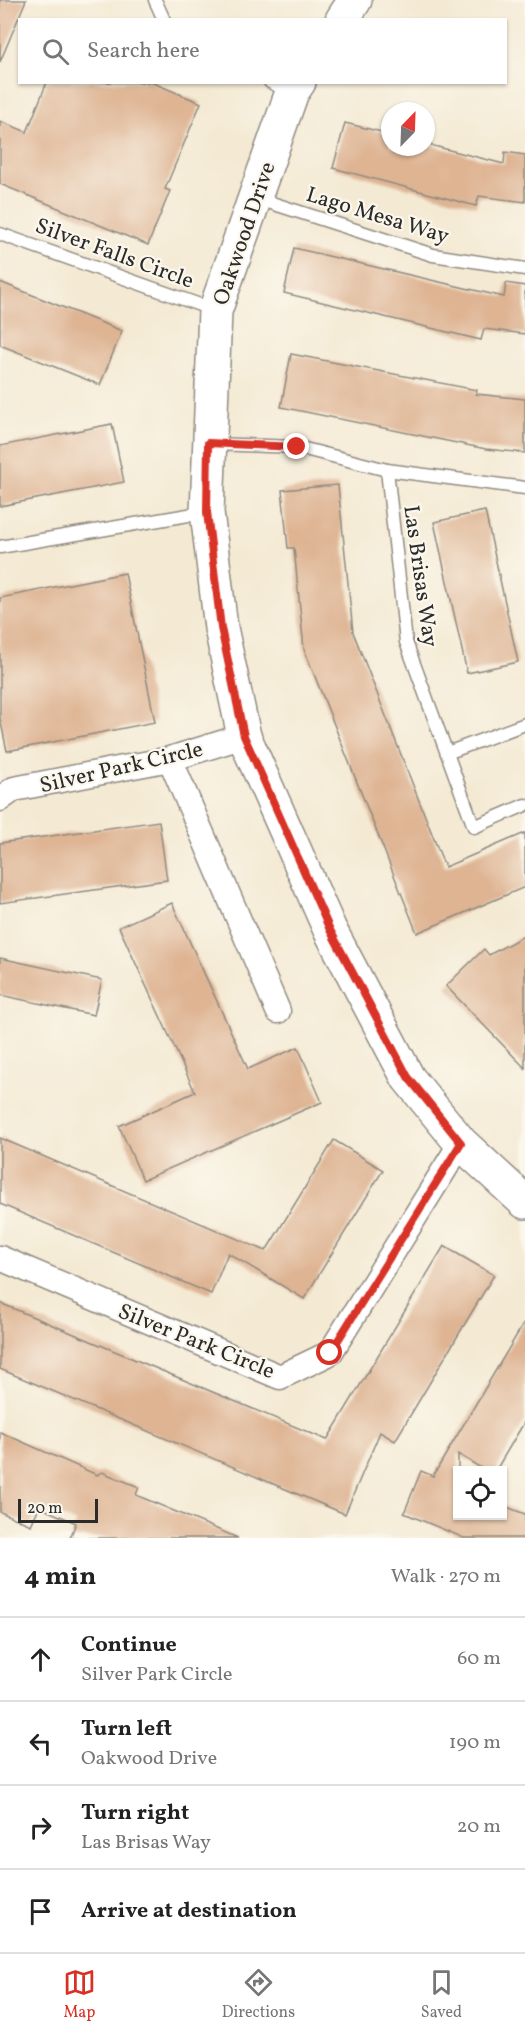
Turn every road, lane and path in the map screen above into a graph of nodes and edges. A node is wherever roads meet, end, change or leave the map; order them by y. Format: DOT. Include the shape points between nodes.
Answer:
graph roads {
  1 [pos="155,0"];
  2 [pos="355,0"];
  3 [pos="163,18"];
  4 [pos="343,18"];
  5 [pos="287,86"];
  6 [pos="255,198"];
  7 [pos="0,234"];
  8 [pos="525,269"];
  9 [pos="215,311"];
  10 [pos="208,443"];
  11 [pos="387,470"];
  12 [pos="525,488"];
  13 [pos="207,512"];
  14 [pos="0,547"];
  15 [pos="525,724"];
  16 [pos="244,736"];
  17 [pos="447,753"];
  18 [pos="170,759"];
  19 [pos="0,799"];
  20 [pos="525,805"];
  21 [pos="278,1011"];
  22 [pos="461,1143"];
  23 [pos="525,1202"];
  24 [pos="0,1258"];
  1 -- 3 [label="lane"];
  2 -- 4 [label="street"];
  5 -- 6 [label="street, Oakwood Drive"];
  6 -- 8 [label="lane, Lago Mesa Way" via="433,255"];
  6 -- 9 [label="street, Oakwood Drive"];
  7 -- 9 [label="lane, Silver Falls Circle"];
  9 -- 10 [label="street, Oakwood Drive"];
  10 -- 11 [label="lane, Las Brisas Way" via="297,447"];
  10 -- 13 [label="street, Oakwood Drive"];
  11 -- 12 [label="lane, Las Brisas Way"];
  11 -- 17 [label="lane, Las Brisas Way" via="406,642"];
  13 -- 14 [label="lane"];
  13 -- 16 [label="street, Oakwood Drive" via="221,628"];
  15 -- 17 [label="lane"];
  16 -- 18 [label="street, Silver Park Circle"];
  16 -- 22 [label="street, Oakwood Drive" via="330,930 408,1077"];
  17 -- 20 [label="lane, Las Brisas Way" via="474,827"];
  18 -- 19 [label="street, Silver Park Circle" via="14,789"];
  18 -- 21 [label="street"];
  22 -- 23 [label="street, Oakwood Drive"];
  22 -- 24 [label="street, Silver Park Circle" via="330,1353 280,1377"];
}
